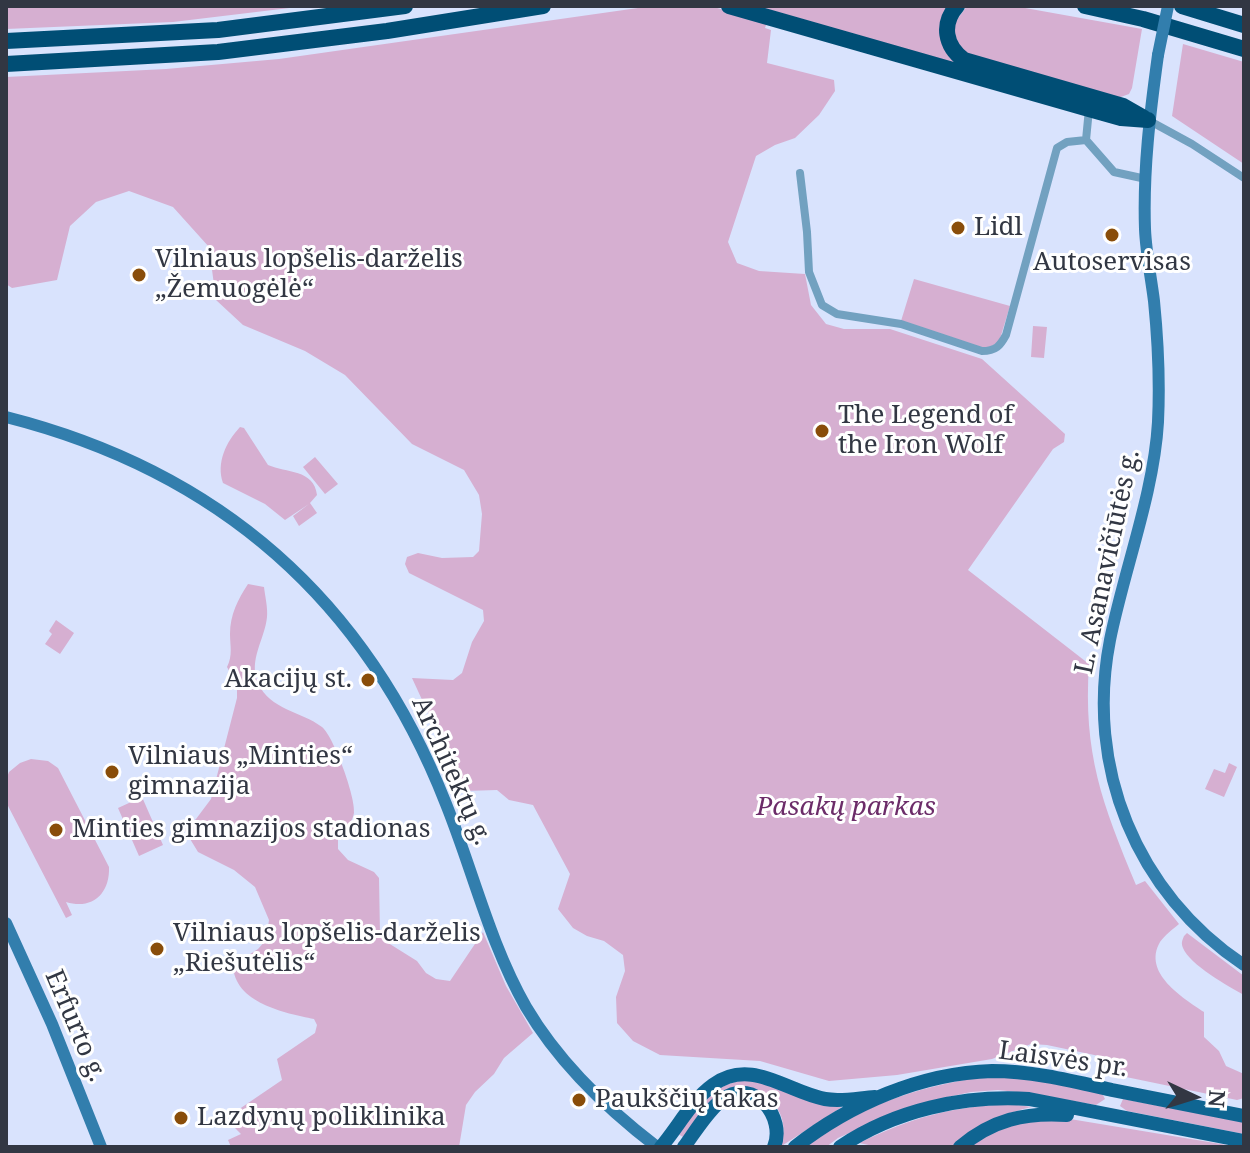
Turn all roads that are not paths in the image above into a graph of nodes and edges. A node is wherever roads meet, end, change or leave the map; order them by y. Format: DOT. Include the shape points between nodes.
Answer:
graph roads {
  1 [pos="405,6"];
  2 [pos="543,6"];
  3 [pos="729,6"];
  4 [pos="957,6"];
  5 [pos="1085,6"];
  6 [pos="1168,6"];
  7 [pos="1182,6"];
  8 [pos="1244,25"];
  9 [pos="6,41"];
  10 [pos="1244,49"];
  11 [pos="6,64"];
  12 [pos="1089,109"];
  13 [pos="1148,120"];
  14 [pos="1086,140"];
  15 [pos="800,173"];
  16 [pos="1244,178"];
  17 [pos="1146,179"];
  18 [pos="6,417"];
  19 [pos="6,923"];
  20 [pos="1244,965"];
  21 [pos="883,1096"];
  22 [pos="1244,1116"];
  23 [pos="1124,1118"];
  24 [pos="1244,1141"];
  25 [pos="101,1147"];
  26 [pos="659,1147"];
  27 [pos="684,1147"];
  28 [pos="774,1147"];
  29 [pos="795,1147"];
  30 [pos="840,1147"];
  31 [pos="960,1147"];
  1 -- 9 [label="highway" via="218,30"];
  2 -- 11 [label="highway" via="246,49"];
  3 -- 12 [label="highway"];
  4 -- 13 [label="highway" via="947,31 954,51 964,60 1123,106"];
  5 -- 10 [label="highway"];
  6 -- 13 [label="street, L. Asanavičiūtės g., bridge"];
  7 -- 8 [label="highway"];
  12 -- 13 [label="highway"];
  12 -- 14 [label="street"];
  13 -- 16 [label="street"];
  13 -- 17 [label="street, L. Asanavičiūtės g."];
  14 -- 15 [label="street" via="1057,148 1006,335 997,349 989,351 901,324 837,314 822,305 809,272"];
  14 -- 17 [label="street" via="1114,172"];
  17 -- 20 [label="street, L. Asanavičiūtės g." via="1145,233 1159,367 1157,428 1104,672 1107,756 1122,814 1151,873 1212,942"];
  18 -- 26 [label="street, Architektų g." via="92,442 191,491 262,542 329,606 374,665 416,734 511,978 544,1036 613,1113"];
  19 -- 25 [label="street, Erfurto g."];
  21 -- 22 [label="main road, Laisvės pr." via="942,1077 1012,1072"];
  21 -- 26 [label="main road" via="826,1099 759,1075 734,1075 712,1085"];
  21 -- 29 [label="main road, Laisvės pr."];
  23 -- 24 [label="main road, Laisvės pr."];
  23 -- 30 [label="main road, Laisvės pr." via="1029,1099 951,1102 910,1114"];
  23 -- 31 [label="main road" via="1023,1115 990,1126"];
  27 -- 28 [label="main road" via="723,1099 738,1094 756,1097 770,1108 778,1126"];
}
